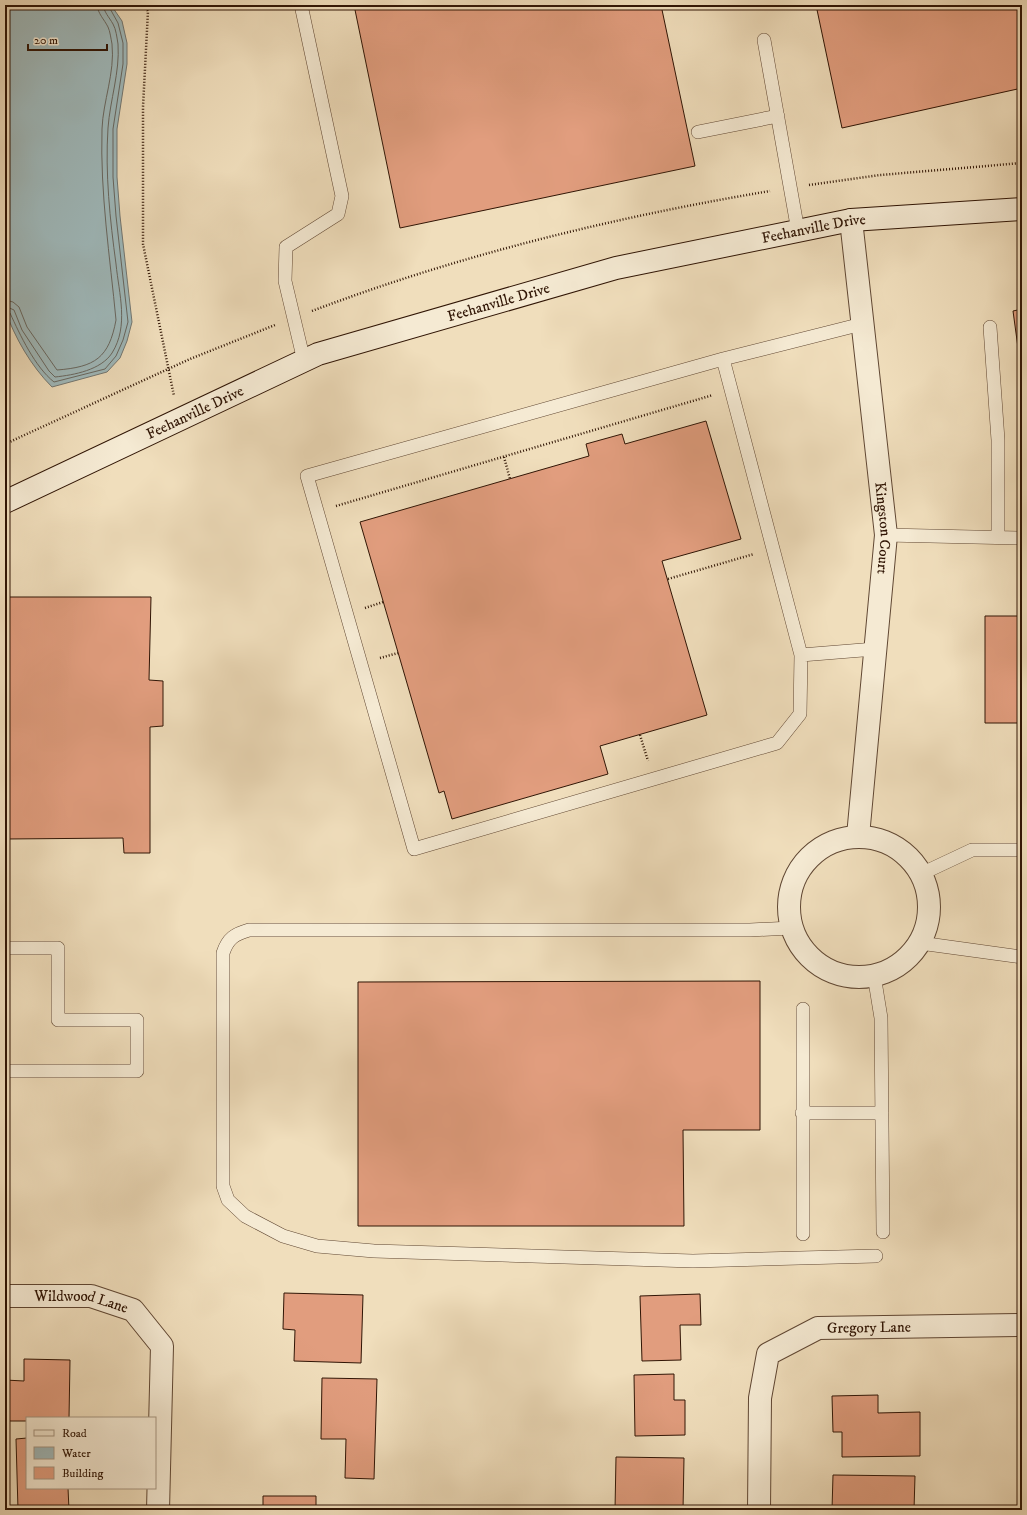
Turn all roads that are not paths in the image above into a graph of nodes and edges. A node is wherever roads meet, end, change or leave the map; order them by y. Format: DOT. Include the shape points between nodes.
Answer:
graph roads {
  1 [pos="300,5"];
  2 [pos="764,40"];
  3 [pos="778,116"];
  4 [pos="698,132"];
  5 [pos="1022,209"];
  6 [pos="851,220"];
  7 [pos="798,231"];
  8 [pos="862,324"];
  9 [pos="990,327"];
  10 [pos="723,359"];
  11 [pos="304,361"];
  12 [pos="5,502"];
  13 [pos="886,535"];
  14 [pos="998,537"];
  15 [pos="1022,538"];
  16 [pos="875,649"];
  17 [pos="801,655"];
  18 [pos="858,836"];
  19 [pos="1022,850"];
  20 [pos="921,874"];
  21 [pos="791,928"];
  22 [pos="920,942"];
  23 [pos="5,948"];
  24 [pos="1022,957"];
  25 [pos="874,975"];
  26 [pos="802,1009"];
  27 [pos="5,1071"];
  28 [pos="802,1113"];
  29 [pos="882,1113"];
  30 [pos="883,1232"];
  31 [pos="803,1234"];
  32 [pos="876,1256"];
  33 [pos="5,1296"];
  34 [pos="1022,1325"];
  35 [pos="158,1510"];
  36 [pos="759,1510"];
  1 -- 11 [label="lane" via="342,196 338,214 286,247 285,281"];
  2 -- 3 [label="lane"];
  3 -- 4 [label="lane"];
  3 -- 7 [label="lane"];
  5 -- 6 [label="street, Feehanville Drive"];
  6 -- 7 [label="street, Feehanville Drive"];
  6 -- 8 [label="street, Kingston Court"];
  7 -- 11 [label="street, Feehanville Drive" via="616,268 318,354"];
  8 -- 10 [label="lane"];
  8 -- 13 [label="street, Kingston Court"];
  9 -- 14 [label="lane" via="998,440"];
  10 -- 17 [label="lane"];
  10 -- 17 [label="lane" via="308,476 414,849 777,743 800,714"];
  11 -- 12 [label="street, Feehanville Drive"];
  13 -- 14 [label="lane"];
  13 -- 16 [label="street, Kingston Court"];
  14 -- 15 [label="lane"];
  16 -- 17 [label="lane"];
  16 -- 18 [label="street, Kingston Court"];
  18 -- 20 [label="street" via="877,839 895,846 910,858"];
  18 -- 21 [label="street" via="836,840 817,850 801,865 791,885 788,907"];
  19 -- 20 [label="lane" via="972,850"];
  20 -- 22 [label="street" via="929,896 928,920"];
  21 -- 25 [label="street" via="801,947 815,962 833,972 854,977"];
  21 -- 32 [label="lane" via="249,930 238,933 227,941 223,953 223,1186 228,1200 245,1216 283,1236 317,1246 374,1251 693,1261"];
  22 -- 24 [label="lane"];
  22 -- 25 [label="street" via="907,958 892,969"];
  23 -- 27 [label="lane" via="58,948 58,1020 137,1020 137,1071"];
  25 -- 29 [label="lane" via="881,1018"];
  26 -- 28 [label="lane"];
  28 -- 29 [label="lane"];
  28 -- 31 [label="lane"];
  29 -- 30 [label="lane"];
  33 -- 35 [label="street, Wildwood Lane" via="91,1296 133,1310 162,1346"];
  34 -- 36 [label="street, Gregory Lane" via="818,1328 768,1354 760,1398"];
}
